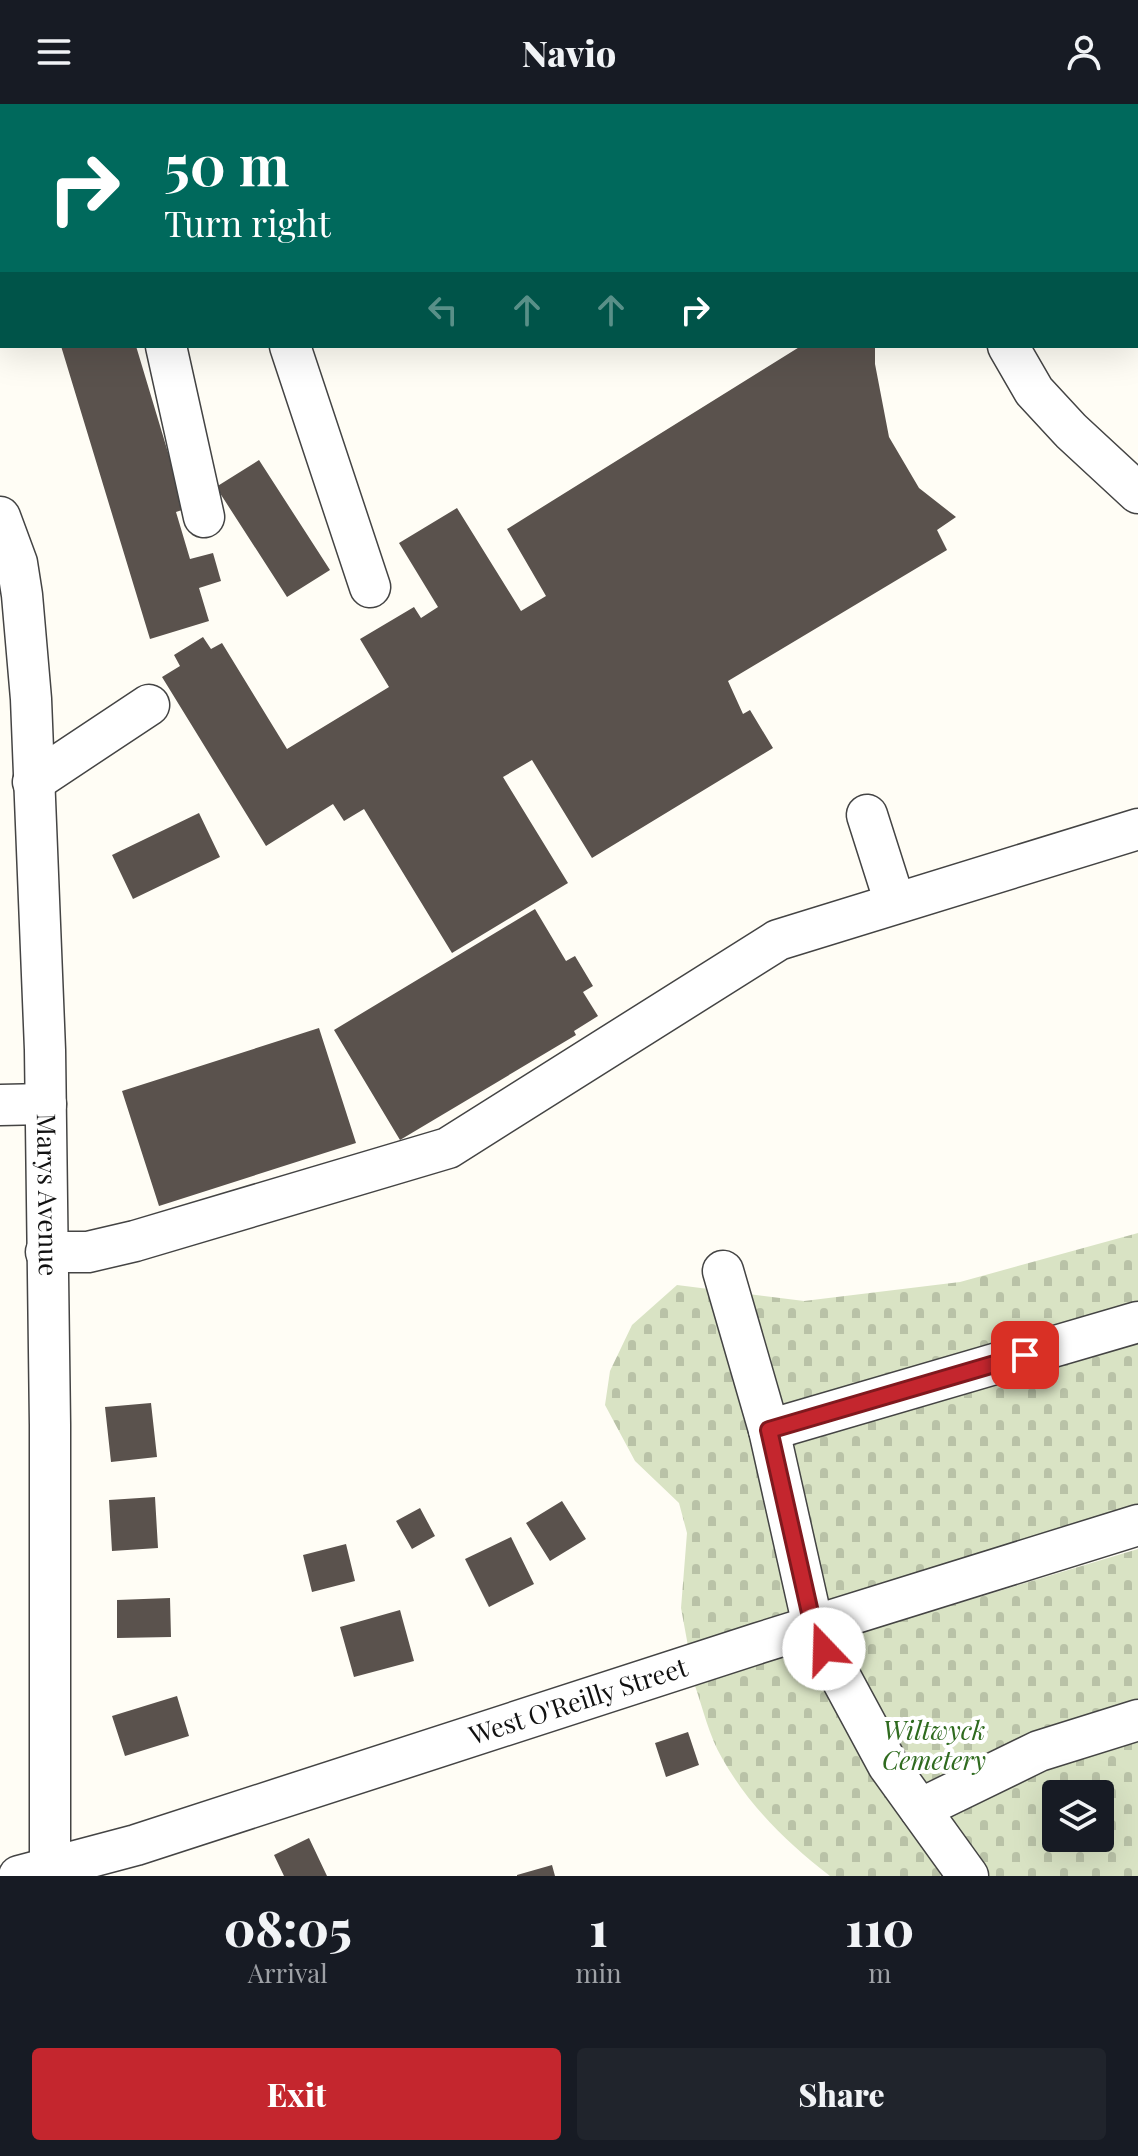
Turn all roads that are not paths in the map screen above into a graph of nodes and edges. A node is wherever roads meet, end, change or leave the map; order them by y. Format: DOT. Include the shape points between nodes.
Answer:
graph roads {
  1 [pos="166,348"];
  2 [pos="291,348"];
  3 [pos="1009,348"];
  4 [pos="1138,493"];
  5 [pos="0,517"];
  6 [pos="204,517"];
  7 [pos="370,587"];
  8 [pos="15,705"];
  9 [pos="149,705"];
  10 [pos="33,782"];
  11 [pos="867,815"];
  12 [pos="1138,829"];
  13 [pos="895,903"];
  14 [pos="46,1104"];
  15 [pos="0,1105"];
  16 [pos="46,1252"];
  17 [pos="723,1271"];
  18 [pos="1138,1322"];
  19 [pos="769,1430"];
  20 [pos="1138,1525"];
  21 [pos="813,1626"];
  22 [pos="1138,1720"];
  23 [pos="920,1809"];
  24 [pos="40,1873"];
  25 [pos="968,1876"];
  1 -- 6 [label="street"];
  2 -- 7 [label="street"];
  3 -- 4 [label="street" via="1034,391"];
  5 -- 8 [label="street, Marys Avenue" via="17,563"];
  8 -- 10 [label="street, Marys Avenue"];
  9 -- 10 [label="street"];
  10 -- 14 [label="street, Marys Avenue"];
  11 -- 13 [label="street"];
  12 -- 13 [label="street"];
  13 -- 16 [label="street" via="778,940 448,1148 135,1241 88,1252"];
  14 -- 15 [label="street"];
  14 -- 16 [label="street, Marys Avenue"];
  16 -- 24 [label="street, Marys Avenue" via="50,1425"];
  17 -- 19 [label="street"];
  18 -- 19 [label="street"];
  19 -- 21 [label="street"];
  20 -- 21 [label="street, West O'Reilly Street"];
  21 -- 23 [label="street" via="888,1765"];
  21 -- 24 [label="street, West O'Reilly Street"];
  22 -- 23 [label="street" via="1039,1751"];
  23 -- 25 [label="street"];
}
